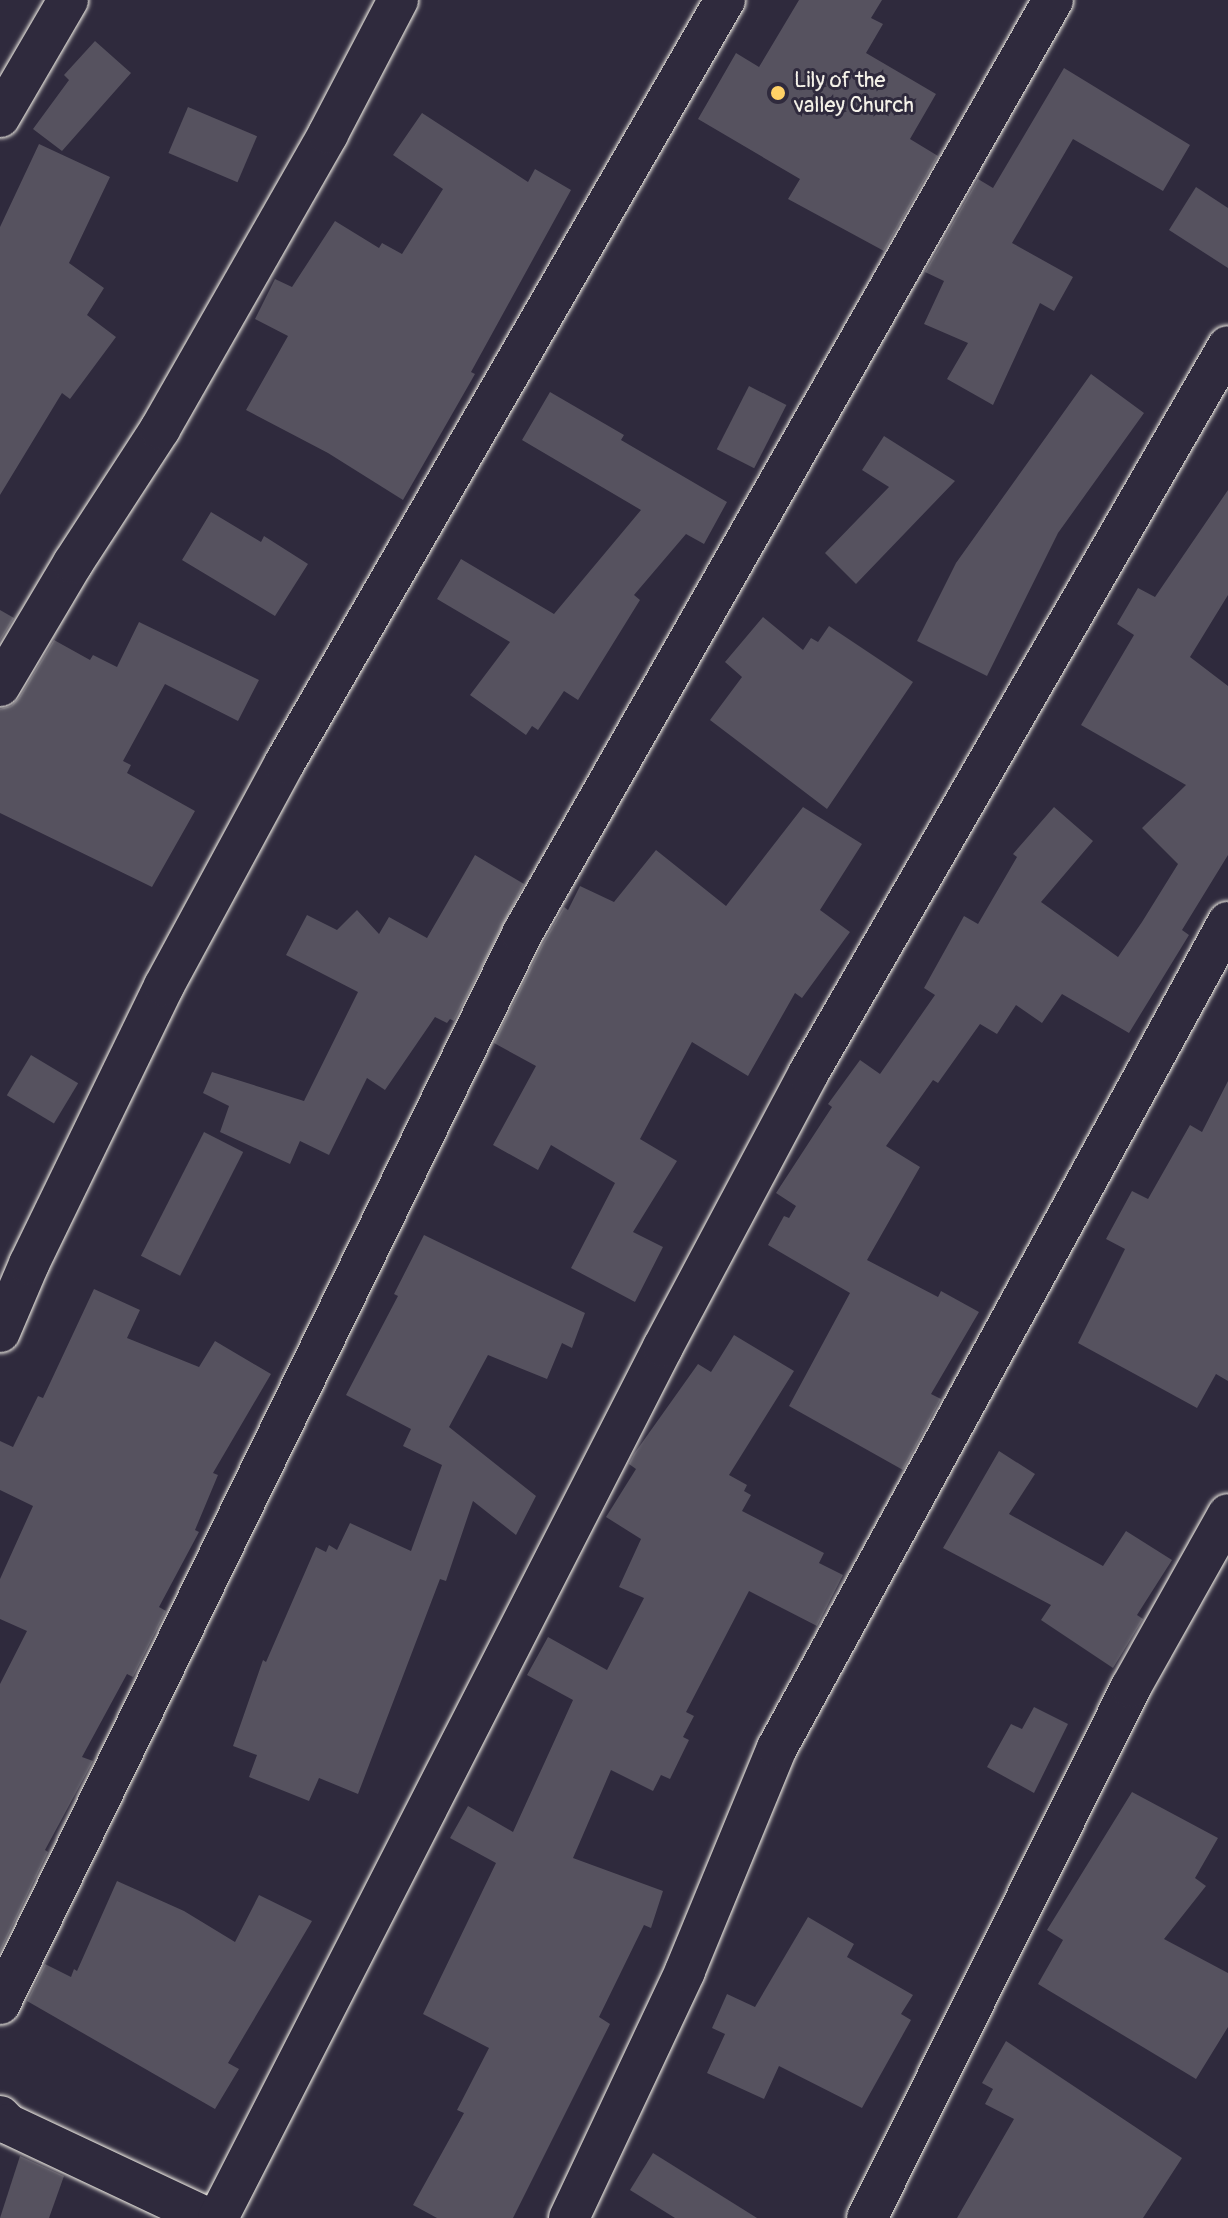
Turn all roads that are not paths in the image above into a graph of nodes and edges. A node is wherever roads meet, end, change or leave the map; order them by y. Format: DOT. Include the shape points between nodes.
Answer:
graph roads {
  1 [pos="68,0"];
  2 [pos="398,0"];
  3 [pos="725,0"];
  4 [pos="1053,0"];
  5 [pos="0,117"];
  6 [pos="1228,346"];
  7 [pos="0,686"];
  8 [pos="1228,922"];
  9 [pos="0,1332"];
  10 [pos="1228,1514"];
  11 [pos="0,2004"];
  12 [pos="0,2116"];
  13 [pos="208,2218"];
  14 [pos="218,2218"];
  15 [pos="569,2218"];
  16 [pos="867,2218"];
  1 -- 5 [label="street"];
  2 -- 7 [label="street" via="160,429"];
  3 -- 9 [label="street" via="284,764 164,986"];
  4 -- 11 [label="street" via="522,934"];
  6 -- 14 [label="street" via="808,1074"];
  8 -- 15 [label="street" via="777,1748 685,1971"];
  10 -- 16 [label="street" via="1131,1687"];
  12 -- 13 [label="street"];
}
